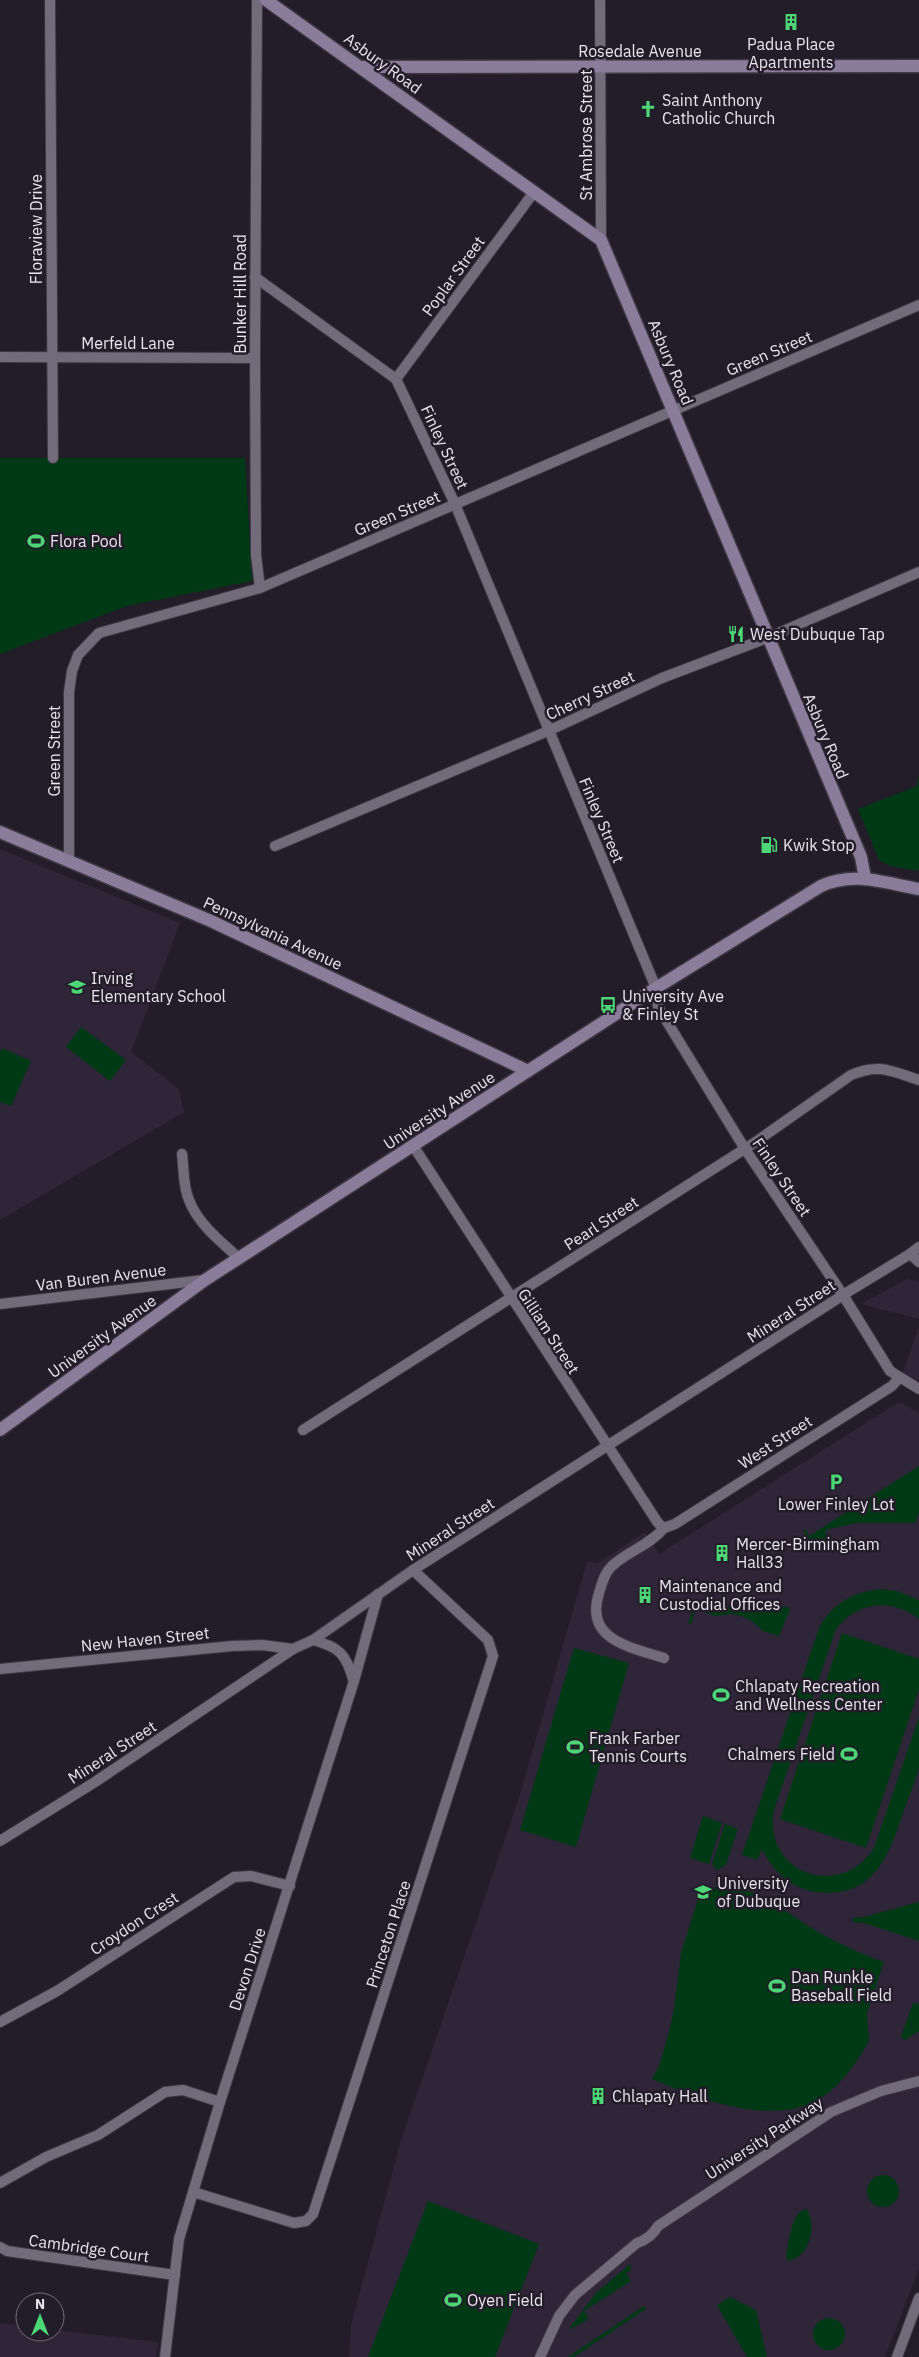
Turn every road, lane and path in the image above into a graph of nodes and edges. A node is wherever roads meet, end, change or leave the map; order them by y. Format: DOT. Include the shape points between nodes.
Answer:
graph roads {
  1 [pos="50,0"];
  2 [pos="257,0"];
  3 [pos="266,0"];
  4 [pos="600,0"];
  5 [pos="600,66"];
  6 [pos="919,66"];
  7 [pos="362,67"];
  8 [pos="534,192"];
  9 [pos="601,240"];
  10 [pos="255,277"];
  11 [pos="919,306"];
  12 [pos="0,357"];
  13 [pos="52,357"];
  14 [pos="255,358"];
  15 [pos="396,379"];
  16 [pos="674,410"];
  17 [pos="53,458"];
  18 [pos="455,504"];
  19 [pos="919,572"];
  20 [pos="260,588"];
  21 [pos="767,638"];
  22 [pos="548,731"];
  23 [pos="0,832"];
  24 [pos="275,846"];
  25 [pos="68,862"];
  26 [pos="865,878"];
  27 [pos="919,889"];
  28 [pos="656,988"];
  29 [pos="528,1071"];
  30 [pos="919,1080"];
  31 [pos="414,1147"];
  32 [pos="745,1149"];
  33 [pos="182,1154"];
  34 [pos="919,1247"];
  35 [pos="910,1254"];
  36 [pos="239,1258"];
  37 [pos="919,1262"];
  38 [pos="206,1280"];
  39 [pos="843,1295"];
  40 [pos="510,1299"];
  41 [pos="0,1304"];
  42 [pos="899,1378"];
  43 [pos="919,1389"];
  44 [pos="0,1430"];
  45 [pos="303,1430"];
  46 [pos="607,1445"];
  47 [pos="664,1528"];
  48 [pos="413,1570"];
  49 [pos="378,1594"];
  50 [pos="312,1640"];
  51 [pos="293,1649"];
  52 [pos="664,1658"];
  53 [pos="0,1669"];
  54 [pos="354,1681"];
  55 [pos="0,1841"];
  56 [pos="290,1886"];
  57 [pos="0,2022"];
  58 [pos="919,2081"];
  59 [pos="220,2102"];
  60 [pos="0,2183"];
  61 [pos="193,2192"];
  62 [pos="0,2247"];
  63 [pos="175,2275"];
  64 [pos="919,2298"];
  65 [pos="165,2357"];
  66 [pos="540,2357"];
  67 [pos="897,2357"];
  1 -- 13 [label="street, Floraview Drive"];
  2 -- 10 [label="street, Bunker Hill Road"];
  3 -- 7 [label="main road, Asbury Road"];
  4 -- 5 [label="street, St Ambrose Street"];
  5 -- 6 [label="main road, Rosedale Avenue"];
  5 -- 7 [label="main road, Rosedale Avenue"];
  5 -- 9 [label="street, St Ambrose Street"];
  7 -- 8 [label="main road, Asbury Road"];
  8 -- 9 [label="main road, Asbury Road"];
  8 -- 15 [label="street, Poplar Street"];
  9 -- 16 [label="main road, Asbury Road"];
  10 -- 14 [label="street, Bunker Hill Road"];
  10 -- 15 [label="street, Finley Street"];
  11 -- 16 [label="street, Green Street"];
  12 -- 13 [label="street, Merfeld Lane"];
  13 -- 14 [label="street, Merfeld Lane"];
  13 -- 17 [label="street, Floraview Drive"];
  14 -- 20 [label="street, Bunker Hill Road" via="256,555"];
  15 -- 18 [label="street, Finley Street"];
  16 -- 18 [label="street, Green Street"];
  16 -- 21 [label="main road, Asbury Road"];
  18 -- 20 [label="street, Green Street"];
  18 -- 22 [label="street, Finley Street"];
  19 -- 21 [label="street, Cherry Street"];
  20 -- 25 [label="street, Green Street" via="99,633 78,656 69,692"];
  21 -- 22 [label="street, Cherry Street" via="662,678"];
  21 -- 26 [label="main road, Asbury Road" via="861,857"];
  22 -- 24 [label="street, Cherry Street"];
  22 -- 28 [label="street, Finley Street"];
  23 -- 25 [label="main road, Pennsylvania Avenue"];
  25 -- 29 [label="main road, Pennsylvania Avenue" via="211,921"];
  26 -- 27 [label="main road, University Avenue"];
  26 -- 28 [label="main road, University Avenue" via="835,879 821,886"];
  28 -- 29 [label="main road, University Avenue"];
  28 -- 32 [label="street, Finley Street" via="657,1004 669,1026"];
  29 -- 31 [label="main road, University Avenue"];
  30 -- 32 [label="street, Pearl Street" via="880,1068 868,1068 851,1076"];
  31 -- 36 [label="main road, University Avenue"];
  31 -- 40 [label="street, Gilliam Street"];
  32 -- 39 [label="street, Finley Street"];
  32 -- 40 [label="street, Pearl Street"];
  33 -- 36 [label="street" via="188,1199 193,1209 208,1229"];
  34 -- 35 [label="street, Mineral Street"];
  35 -- 37 [label="street"];
  35 -- 39 [label="street, Mineral Street"];
  36 -- 38 [label="main road, University Avenue"];
  38 -- 41 [label="street, Van Buren Avenue"];
  38 -- 44 [label="main road, University Avenue"];
  39 -- 42 [label="street, Finley Street" via="890,1372"];
  39 -- 46 [label="street, Mineral Street"];
  40 -- 45 [label="street, Pearl Street"];
  40 -- 46 [label="street, Gilliam Street"];
  42 -- 43 [label="street, Finley Street"];
  42 -- 47 [label="street, West Street" via="892,1386 676,1524"];
  46 -- 47 [label="street, Gilliam Street"];
  46 -- 48 [label="street, Mineral Street"];
  47 -- 52 [label="street, West Street" via="656,1537 611,1567 596,1604 598,1621 605,1634 613,1640"];
  48 -- 49 [label="street, Mineral Street"];
  48 -- 61 [label="street, Princeton Place" via="488,1640 493,1656 313,2214 306,2221 294,2223"];
  49 -- 50 [label="street, Mineral Street"];
  49 -- 54 [label="street, Devon Drive"];
  50 -- 51 [label="street, Mineral Street"];
  50 -- 54 [label="street" via="327,1644 345,1657"];
  51 -- 53 [label="street, New Haven Street" via="232,1646"];
  51 -- 55 [label="street, Mineral Street" via="95,1782"];
  54 -- 56 [label="street, Devon Drive"];
  56 -- 57 [label="street, Croydon Crest" via="251,1876 226,1881 57,1991"];
  56 -- 59 [label="street, Devon Drive"];
  58 -- 66 [label="street, University Parkway" via="881,2091 831,2112 658,2226 574,2295 559,2316"];
  59 -- 60 [label="street" via="184,2090 165,2092 98,2135 46,2157"];
  59 -- 61 [label="street, Devon Drive"];
  61 -- 63 [label="street, Devon Drive" via="179,2239"];
  62 -- 63 [label="street, Cambridge Court" via="7,2252"];
  63 -- 65 [label="street, Devon Drive"];
  64 -- 67 [label="street"];
}
